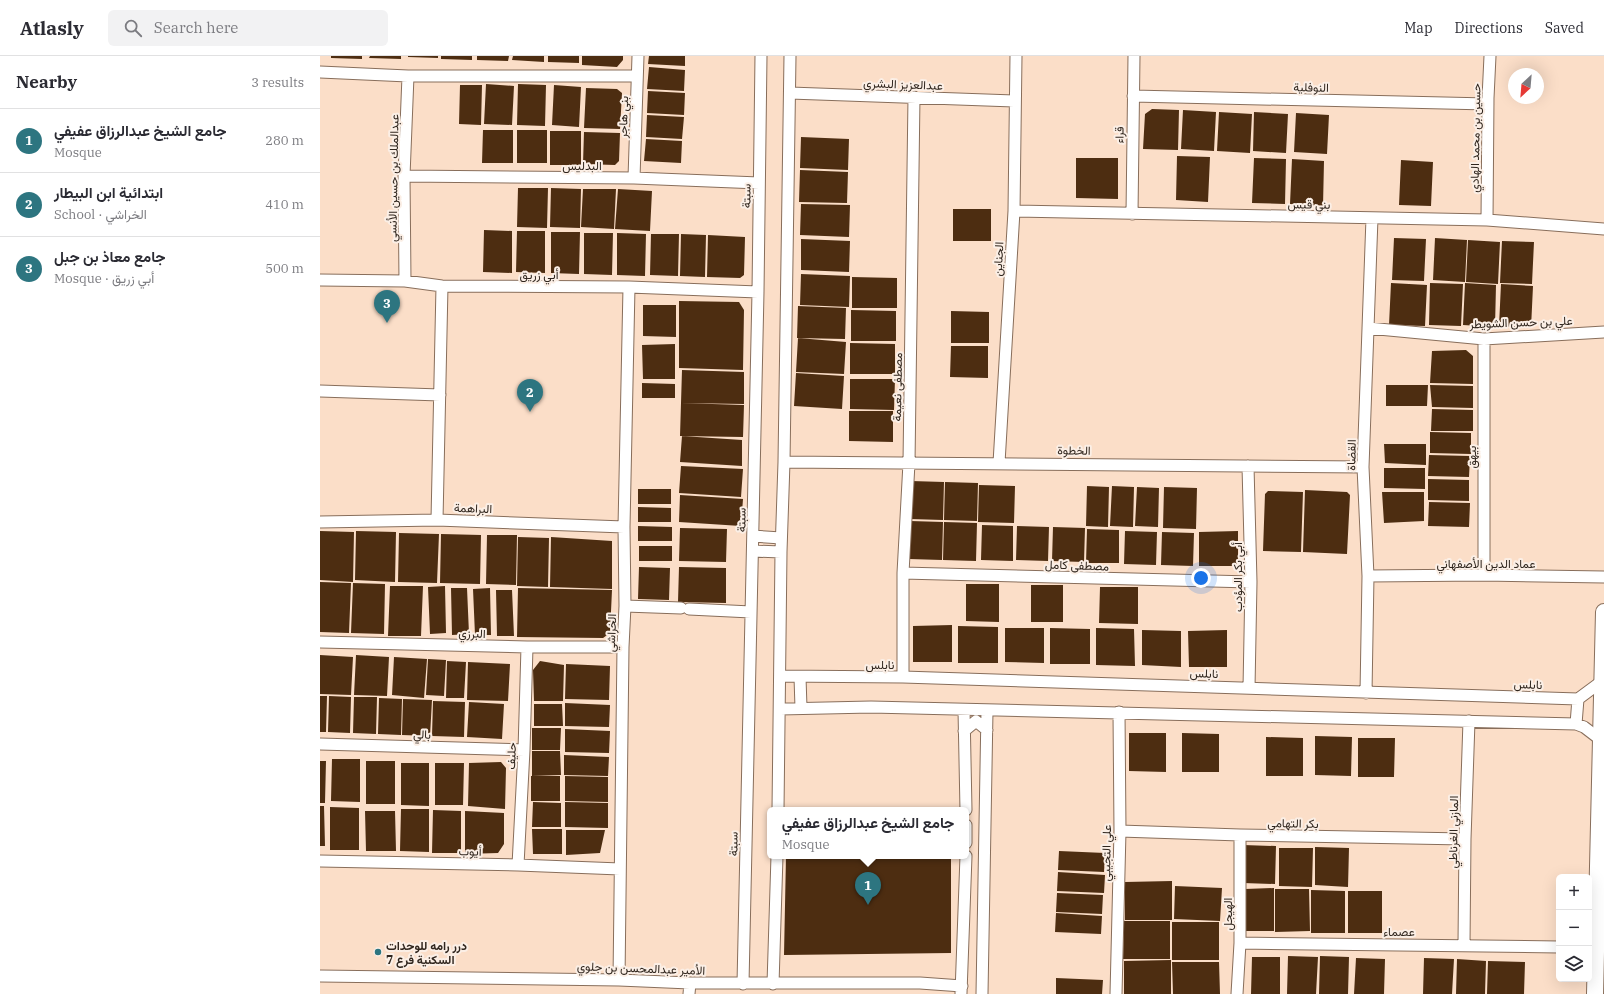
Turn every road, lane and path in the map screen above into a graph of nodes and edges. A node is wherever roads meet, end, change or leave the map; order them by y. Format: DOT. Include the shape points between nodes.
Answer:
graph roads {
  1 [pos="638,56"];
  2 [pos="761,56"];
  3 [pos="790,56"];
  4 [pos="1016,56"];
  5 [pos="1134,56"];
  6 [pos="1490,56"];
  7 [pos="320,72"];
  8 [pos="408,76"];
  9 [pos="637,76"];
  10 [pos="790,93"];
  11 [pos="1133,96"];
  12 [pos="914,97"];
  13 [pos="1014,101"];
  14 [pos="1488,104"];
  15 [pos="404,176"];
  16 [pos="634,178"];
  17 [pos="760,183"];
  18 [pos="1014,211"];
  19 [pos="1132,214"];
  20 [pos="1372,218"];
  21 [pos="1486,220"];
  22 [pos="1604,229"];
  23 [pos="320,280"];
  24 [pos="405,281"];
  25 [pos="442,286"];
  26 [pos="630,288"];
  27 [pos="758,292"];
  28 [pos="1368,328"];
  29 [pos="1604,332"];
  30 [pos="1484,339"];
  31 [pos="320,391"];
  32 [pos="440,395"];
  33 [pos="784,462"];
  34 [pos="999,462"];
  35 [pos="910,463"];
  36 [pos="1248,466"];
  37 [pos="1363,467"];
  38 [pos="437,520"];
  39 [pos="320,522"];
  40 [pos="624,527"];
  41 [pos="753,536"];
  42 [pos="782,538"];
  43 [pos="753,551"];
  44 [pos="781,552"];
  45 [pos="903,573"];
  46 [pos="1484,575"];
  47 [pos="1368,576"];
  48 [pos="1604,577"];
  49 [pos="1251,582"];
  50 [pos="625,606"];
  51 [pos="751,612"];
  52 [pos="1604,612"];
  53 [pos="320,642"];
  54 [pos="623,647"];
  55 [pos="527,648"];
  56 [pos="780,676"];
  57 [pos="800,677"];
  58 [pos="903,677"];
  59 [pos="1601,682"];
  60 [pos="1249,688"];
  61 [pos="1366,693"];
  62 [pos="1578,699"];
  63 [pos="801,708"];
  64 [pos="780,709"];
  65 [pos="964,710"];
  66 [pos="986,711"];
  67 [pos="1119,712"];
  68 [pos="1470,721"];
  69 [pos="1576,724"];
  70 [pos="987,730"];
  71 [pos="964,731"];
  72 [pos="1601,740"];
  73 [pos="320,744"];
  74 [pos="524,750"];
  75 [pos="778,807"];
  76 [pos="966,807"];
  77 [pos="1120,831"];
  78 [pos="1240,835"];
  79 [pos="1465,839"];
  80 [pos="777,859"];
  81 [pos="966,859"];
  82 [pos="320,861"];
  83 [pos="518,865"];
  84 [pos="620,869"];
  85 [pos="1240,943"];
  86 [pos="1464,944"];
  87 [pos="1556,947"];
  88 [pos="1592,947"];
  89 [pos="320,976"];
  90 [pos="618,980"];
  91 [pos="672,982"];
  92 [pos="920,983"];
  93 [pos="743,984"];
  94 [pos="773,984"];
  95 [pos="689,989"];
  96 [pos="962,990"];
  97 [pos="672,994"];
  98 [pos="930,994"];
  99 [pos="982,994"];
  100 [pos="1116,994"];
  101 [pos="1237,994"];
  102 [pos="1595,994"];
  1 -- 9 [label="street, بني هاجر"];
  2 -- 17 [label="street, سبتة"];
  3 -- 10 [label="street"];
  4 -- 13 [label="street, الجناين"];
  5 -- 11 [label="street, قراء"];
  6 -- 14 [label="street, حسين بن محمد الهادي"];
  7 -- 8 [label="street"];
  8 -- 9 [label="street"];
  8 -- 15 [label="street, عبدالملك بن حسين الأنسي"];
  9 -- 16 [label="street, بني هاجر"];
  10 -- 12 [label="street, عبدالعزيز البشري"];
  10 -- 33 [label="street"];
  11 -- 14 [label="street, النوفلية"];
  11 -- 19 [label="street, قراء"];
  12 -- 13 [label="street, عبدالعزيز البشري"];
  12 -- 35 [label="street, مصطفى نعيمة"];
  13 -- 18 [label="street, الجناين"];
  14 -- 21 [label="street, حسين بن محمد الهادي"];
  15 -- 16 [label="street, البدليس"];
  15 -- 24 [label="street, عبدالملك بن حسين الأنسي"];
  16 -- 17 [label="street, البدليس"];
  17 -- 27 [label="street, سبتة"];
  18 -- 19 [label="street, بني قيس"];
  18 -- 34 [label="street, الجناين"];
  19 -- 20 [label="street, بني قيس"];
  20 -- 21 [label="street, بني قيس"];
  20 -- 28 [label="street, القضاة"];
  21 -- 22 [label="street, بني قيس"];
  23 -- 24 [label="street, أبي زريق"];
  24 -- 25 [label="street, أبي زريق"];
  25 -- 26 [label="street, أبي زريق"];
  25 -- 32 [label="street"];
  26 -- 27 [label="street, أبي زريق"];
  26 -- 40 [label="street, الخراشي"];
  27 -- 41 [label="street, سبتة"];
  28 -- 30 [label="street, علي بن حسن الشويطر"];
  28 -- 37 [label="street, القضاة"];
  29 -- 30 [label="street, علي بن حسن الشويطر"];
  30 -- 46 [label="street, بيهق"];
  31 -- 32 [label="street"];
  32 -- 38 [label="street"];
  33 -- 35 [label="street, الخطوة"];
  33 -- 42 [label="street"];
  34 -- 35 [label="street, الخطوة"];
  34 -- 36 [label="street, الخطوة"];
  35 -- 45 [label="street, مصطفى نعيمة"];
  36 -- 37 [label="street, الخطوة"];
  36 -- 49 [label="street, أبي بكر المؤدب"];
  37 -- 47 [label="street, القضاة"];
  38 -- 39 [label="street, البراهمة"];
  38 -- 40 [label="street, البراهمة"];
  40 -- 50 [label="street, الخراشي"];
  41 -- 42 [label="street"];
  41 -- 43 [label="street, سبتة"];
  42 -- 44 [label="street"];
  43 -- 44 [label="street"];
  43 -- 51 [label="street, سبتة"];
  44 -- 56 [label="street"];
  45 -- 49 [label="street, مصطفى كامل"];
  45 -- 58 [label="street, مصطفى نعيمة"];
  46 -- 47 [label="street, عماد الدين الأصفهاني"];
  46 -- 48 [label="street, عماد الدين الأصفهاني"];
  47 -- 61 [label="street, القضاة"];
  49 -- 60 [label="street, أبي بكر المؤدب"];
  50 -- 51 [label="street"];
  50 -- 54 [label="street, الخراشي"];
  51 -- 93 [label="street, سبتة"];
  52 -- 59 [label="street"];
  53 -- 55 [label="street, البرزي"];
  54 -- 55 [label="street, البرزي"];
  54 -- 84 [label="street, الخراشي"];
  55 -- 74 [label="street, حليف"];
  56 -- 57 [label="street, نابلس"];
  56 -- 64 [label="street"];
  57 -- 58 [label="street, نابلس"];
  57 -- 63 [label="street"];
  58 -- 60 [label="street, نابلس"];
  59 -- 62 [label="street"];
  59 -- 72 [label="street"];
  60 -- 61 [label="street, نابلس"];
  61 -- 62 [label="street, نابلس"];
  62 -- 69 [label="street"];
  63 -- 64 [label="street"];
  63 -- 65 [label="street"];
  64 -- 75 [label="street"];
  65 -- 66 [label="street"];
  65 -- 71 [label="street"];
  66 -- 67 [label="street"];
  66 -- 70 [label="street"];
  67 -- 68 [label="street"];
  67 -- 77 [label="street, علي التجيبي"];
  68 -- 69 [label="street"];
  68 -- 79 [label="street, المازني الغرناطي"];
  69 -- 72 [label="street"];
  70 -- 71 [label="street" via="976,721"];
  70 -- 99 [label="street"];
  71 -- 76 [label="street"];
  72 -- 88 [label="street"];
  73 -- 74 [label="street, بالي"];
  74 -- 83 [label="street, حليف"];
  77 -- 78 [label="street, بكر التهامي"];
  77 -- 100 [label="street, علي التجيبي"];
  78 -- 79 [label="street, بكر التهامي"];
  78 -- 85 [label="street, الهيجل"];
  79 -- 86 [label="street, المازني الغرناطي"];
  80 -- 94 [label="street"];
  81 -- 96 [label="street"];
  82 -- 83 [label="street, أيوب"];
  83 -- 84 [label="street, أيوب"];
  84 -- 90 [label="street, الخراشي"];
  85 -- 86 [label="street, عصماء"];
  85 -- 101 [label="street, الهيجل"];
  86 -- 87 [label="street, عصماء"];
  88 -- 102 [label="street"];
  89 -- 90 [label="street, الأمير عبدالمحسن بن جلوي"];
  90 -- 91 [label="street, الأمير عبدالمحسن بن جلوي"];
  91 -- 95 [label="street, الأمير عبدالمحسن بن جلوي"];
  91 -- 97 [label="street"];
  92 -- 94 [label="street, الأمير عبدالمحسن بن جلوي"];
  92 -- 96 [label="street, الأمير عبدالمحسن بن جلوي"];
  92 -- 98 [label="street"];
  93 -- 94 [label="street, الأمير عبدالمحسن بن جلوي"];
  93 -- 95 [label="street, الأمير عبدالمحسن بن جلوي"];
}
